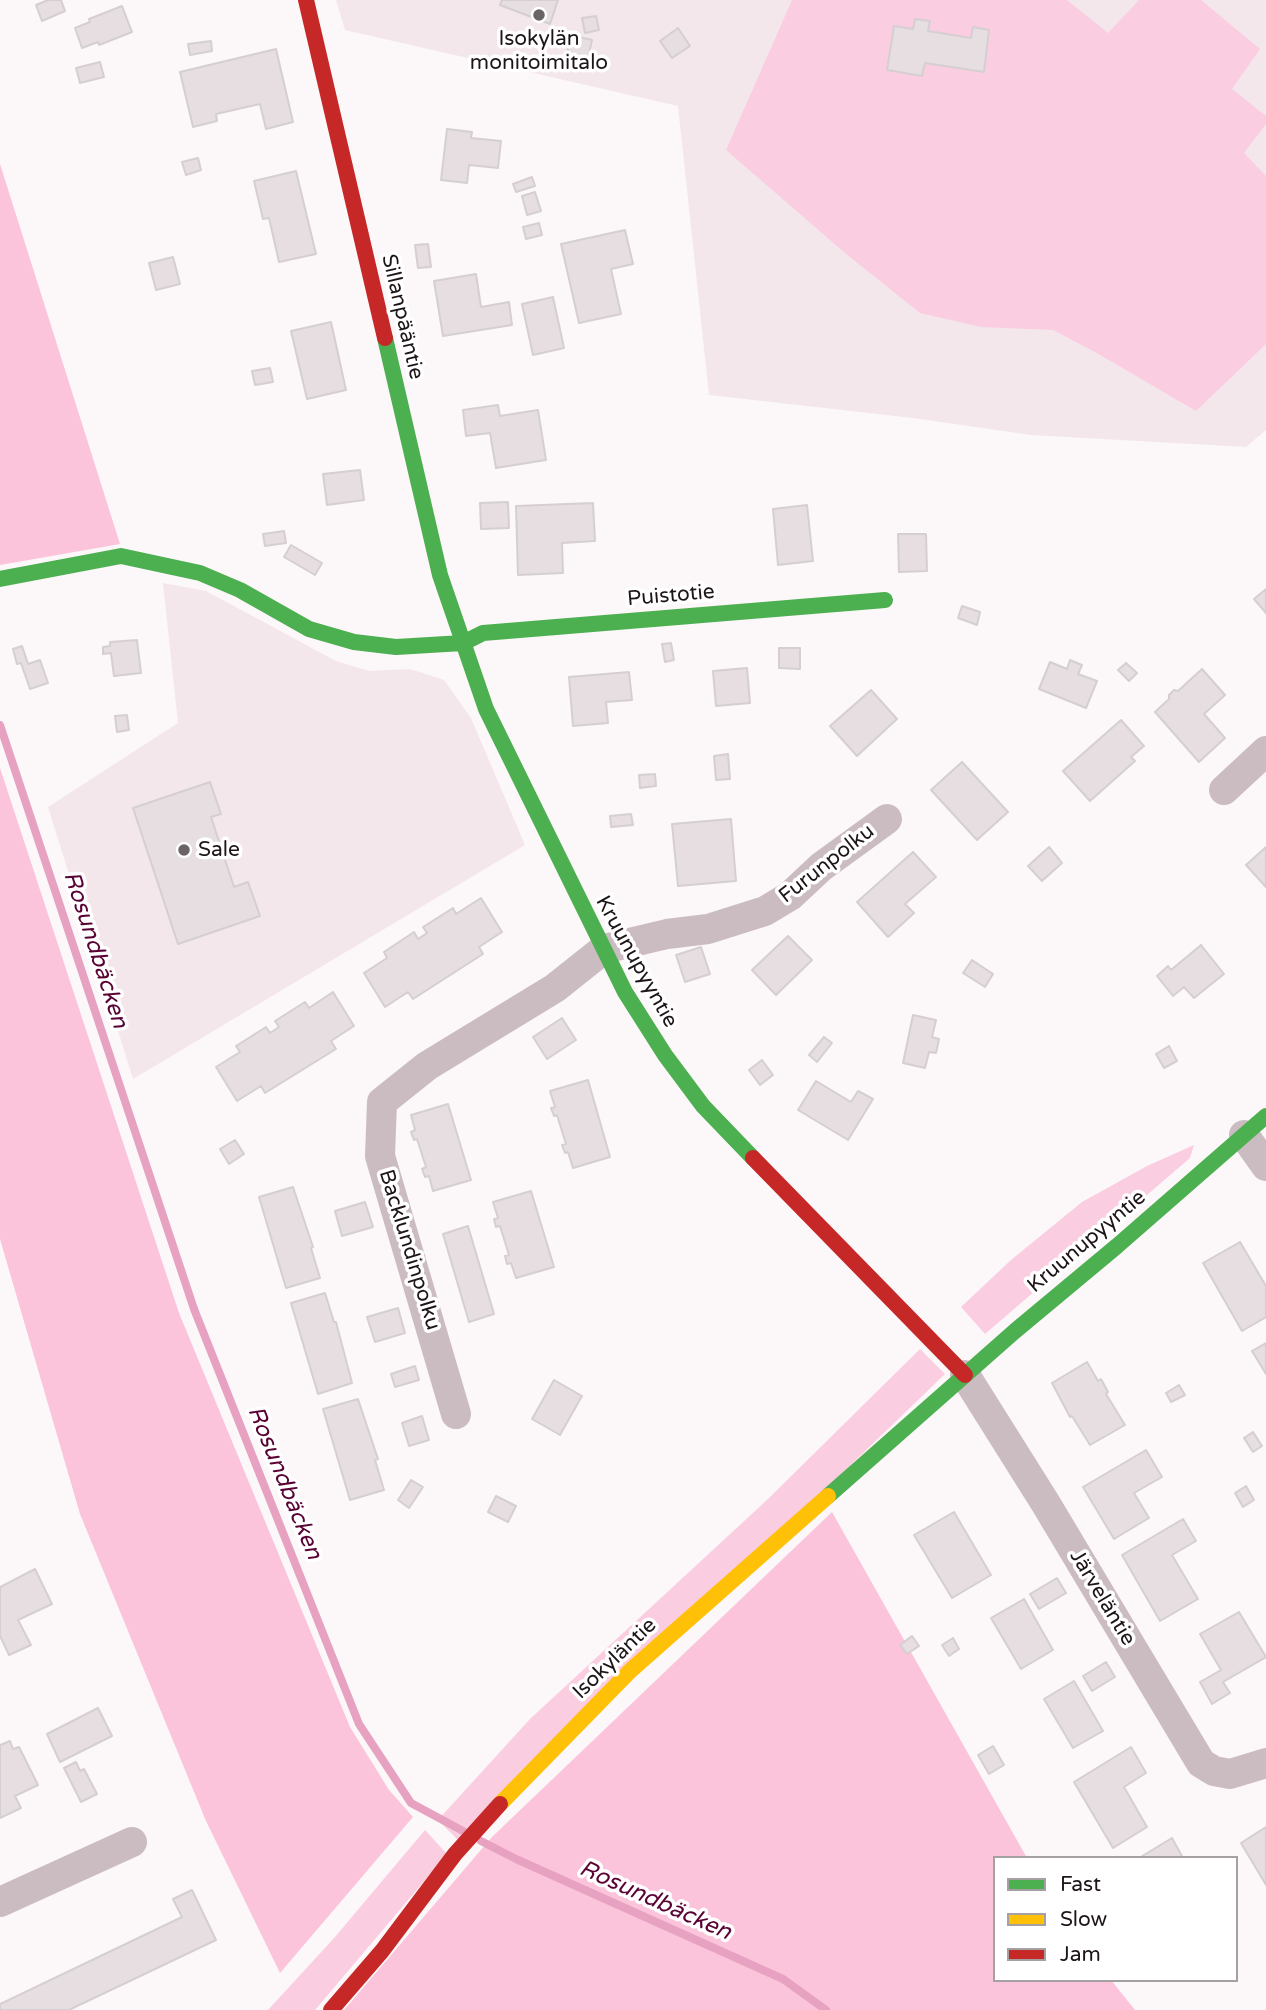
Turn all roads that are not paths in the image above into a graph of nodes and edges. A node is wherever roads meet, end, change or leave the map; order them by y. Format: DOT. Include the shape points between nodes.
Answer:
graph roads {
  1 [pos="306,0"];
  2 [pos="0,579"];
  3 [pos="885,600"];
  4 [pos="463,643"];
  5 [pos="1266,751"];
  6 [pos="1224,790"];
  7 [pos="887,818"];
  8 [pos="604,949"];
  9 [pos="1255,1126"];
  10 [pos="1266,1166"];
  11 [pos="965,1375"];
  12 [pos="456,1414"];
  13 [pos="1266,1763"];
  14 [pos="132,1842"];
  15 [pos="0,1902"];
  16 [pos="331,2010"];
  1 -- 4 [label="street, Sillanpääntie" via="440,575"];
  2 -- 4 [label="street" via="121,556 200,573 309,629 354,642 396,647"];
  3 -- 4 [label="street, Puistotie" via="483,633"];
  4 -- 8 [label="street, Kruunupyyntie" via="486,709"];
  5 -- 6 [label="street"];
  7 -- 8 [label="street, Furunpolku" via="765,911 708,929"];
  8 -- 11 [label="street, Kruunupyyntie" via="665,1055 704,1106"];
  8 -- 12 [label="street, Backlundinpolku" via="555,988 427,1066 382,1102 380,1156"];
  9 -- 10 [label="street"];
  9 -- 11 [label="street, Kruunupyyntie"];
  11 -- 13 [label="street, Järveläntie" via="1201,1763 1230,1774"];
  11 -- 16 [label="street, Isokyläntie" via="630,1671 455,1854"];
  14 -- 15 [label="street"];
}
